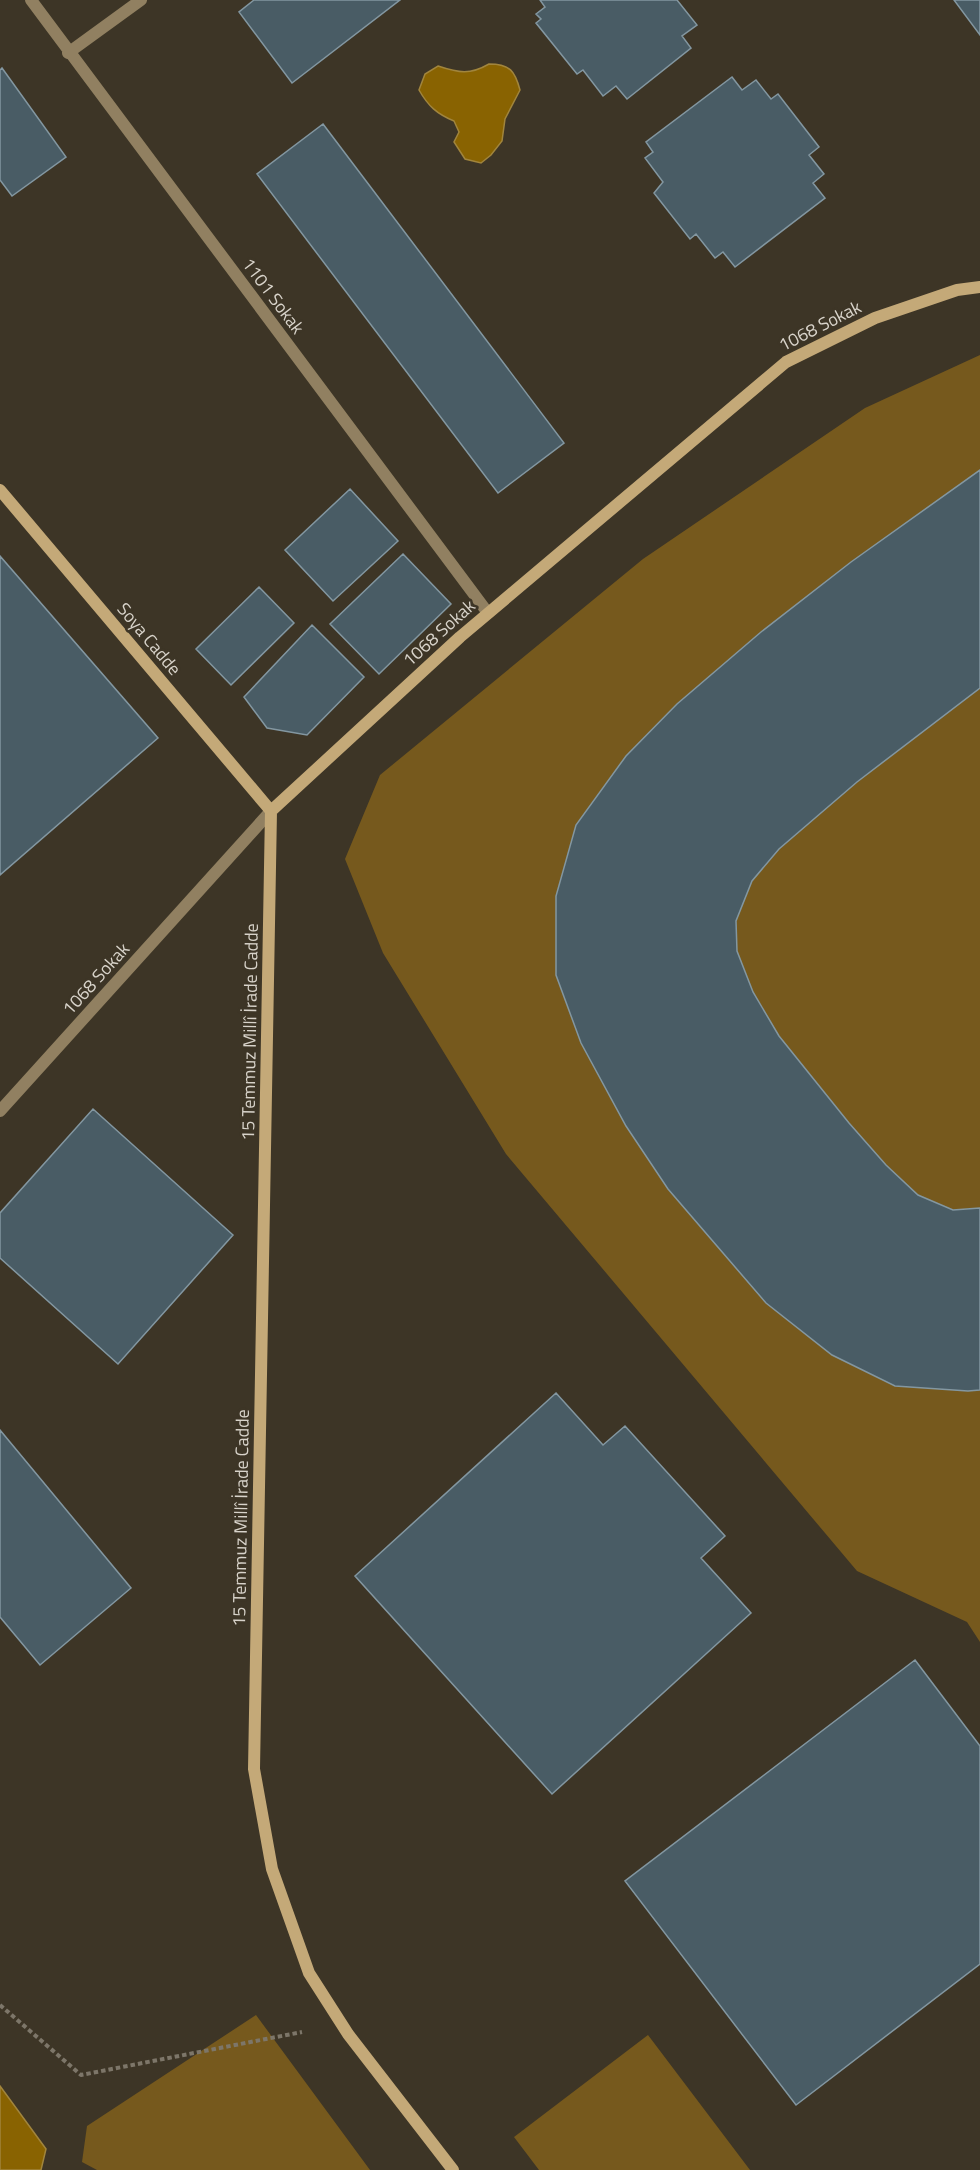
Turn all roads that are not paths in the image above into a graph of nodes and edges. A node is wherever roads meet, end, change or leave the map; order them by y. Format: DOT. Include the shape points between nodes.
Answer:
graph roads {
  1 [pos="31,0"];
  2 [pos="141,0"];
  3 [pos="69,52"];
  4 [pos="980,287"];
  5 [pos="0,490"];
  6 [pos="488,613"];
  7 [pos="271,811"];
  8 [pos="0,1111"];
  9 [pos="453,2170"];
  1 -- 3 [label="street, 1101 Sokak"];
  2 -- 3 [label="street"];
  3 -- 6 [label="street, 1101 Sokak"];
  4 -- 6 [label="main road, 1068 Sokak" via="957,290 875,318 786,362"];
  5 -- 7 [label="main road, Soya Cadde"];
  6 -- 7 [label="main road, 1068 Sokak"];
  7 -- 8 [label="street, 1068 Sokak"];
  7 -- 9 [label="main road, 15 Temmuz Millî İrade Cadde" via="254,1769 272,1869 309,1973 348,2034"];
}
